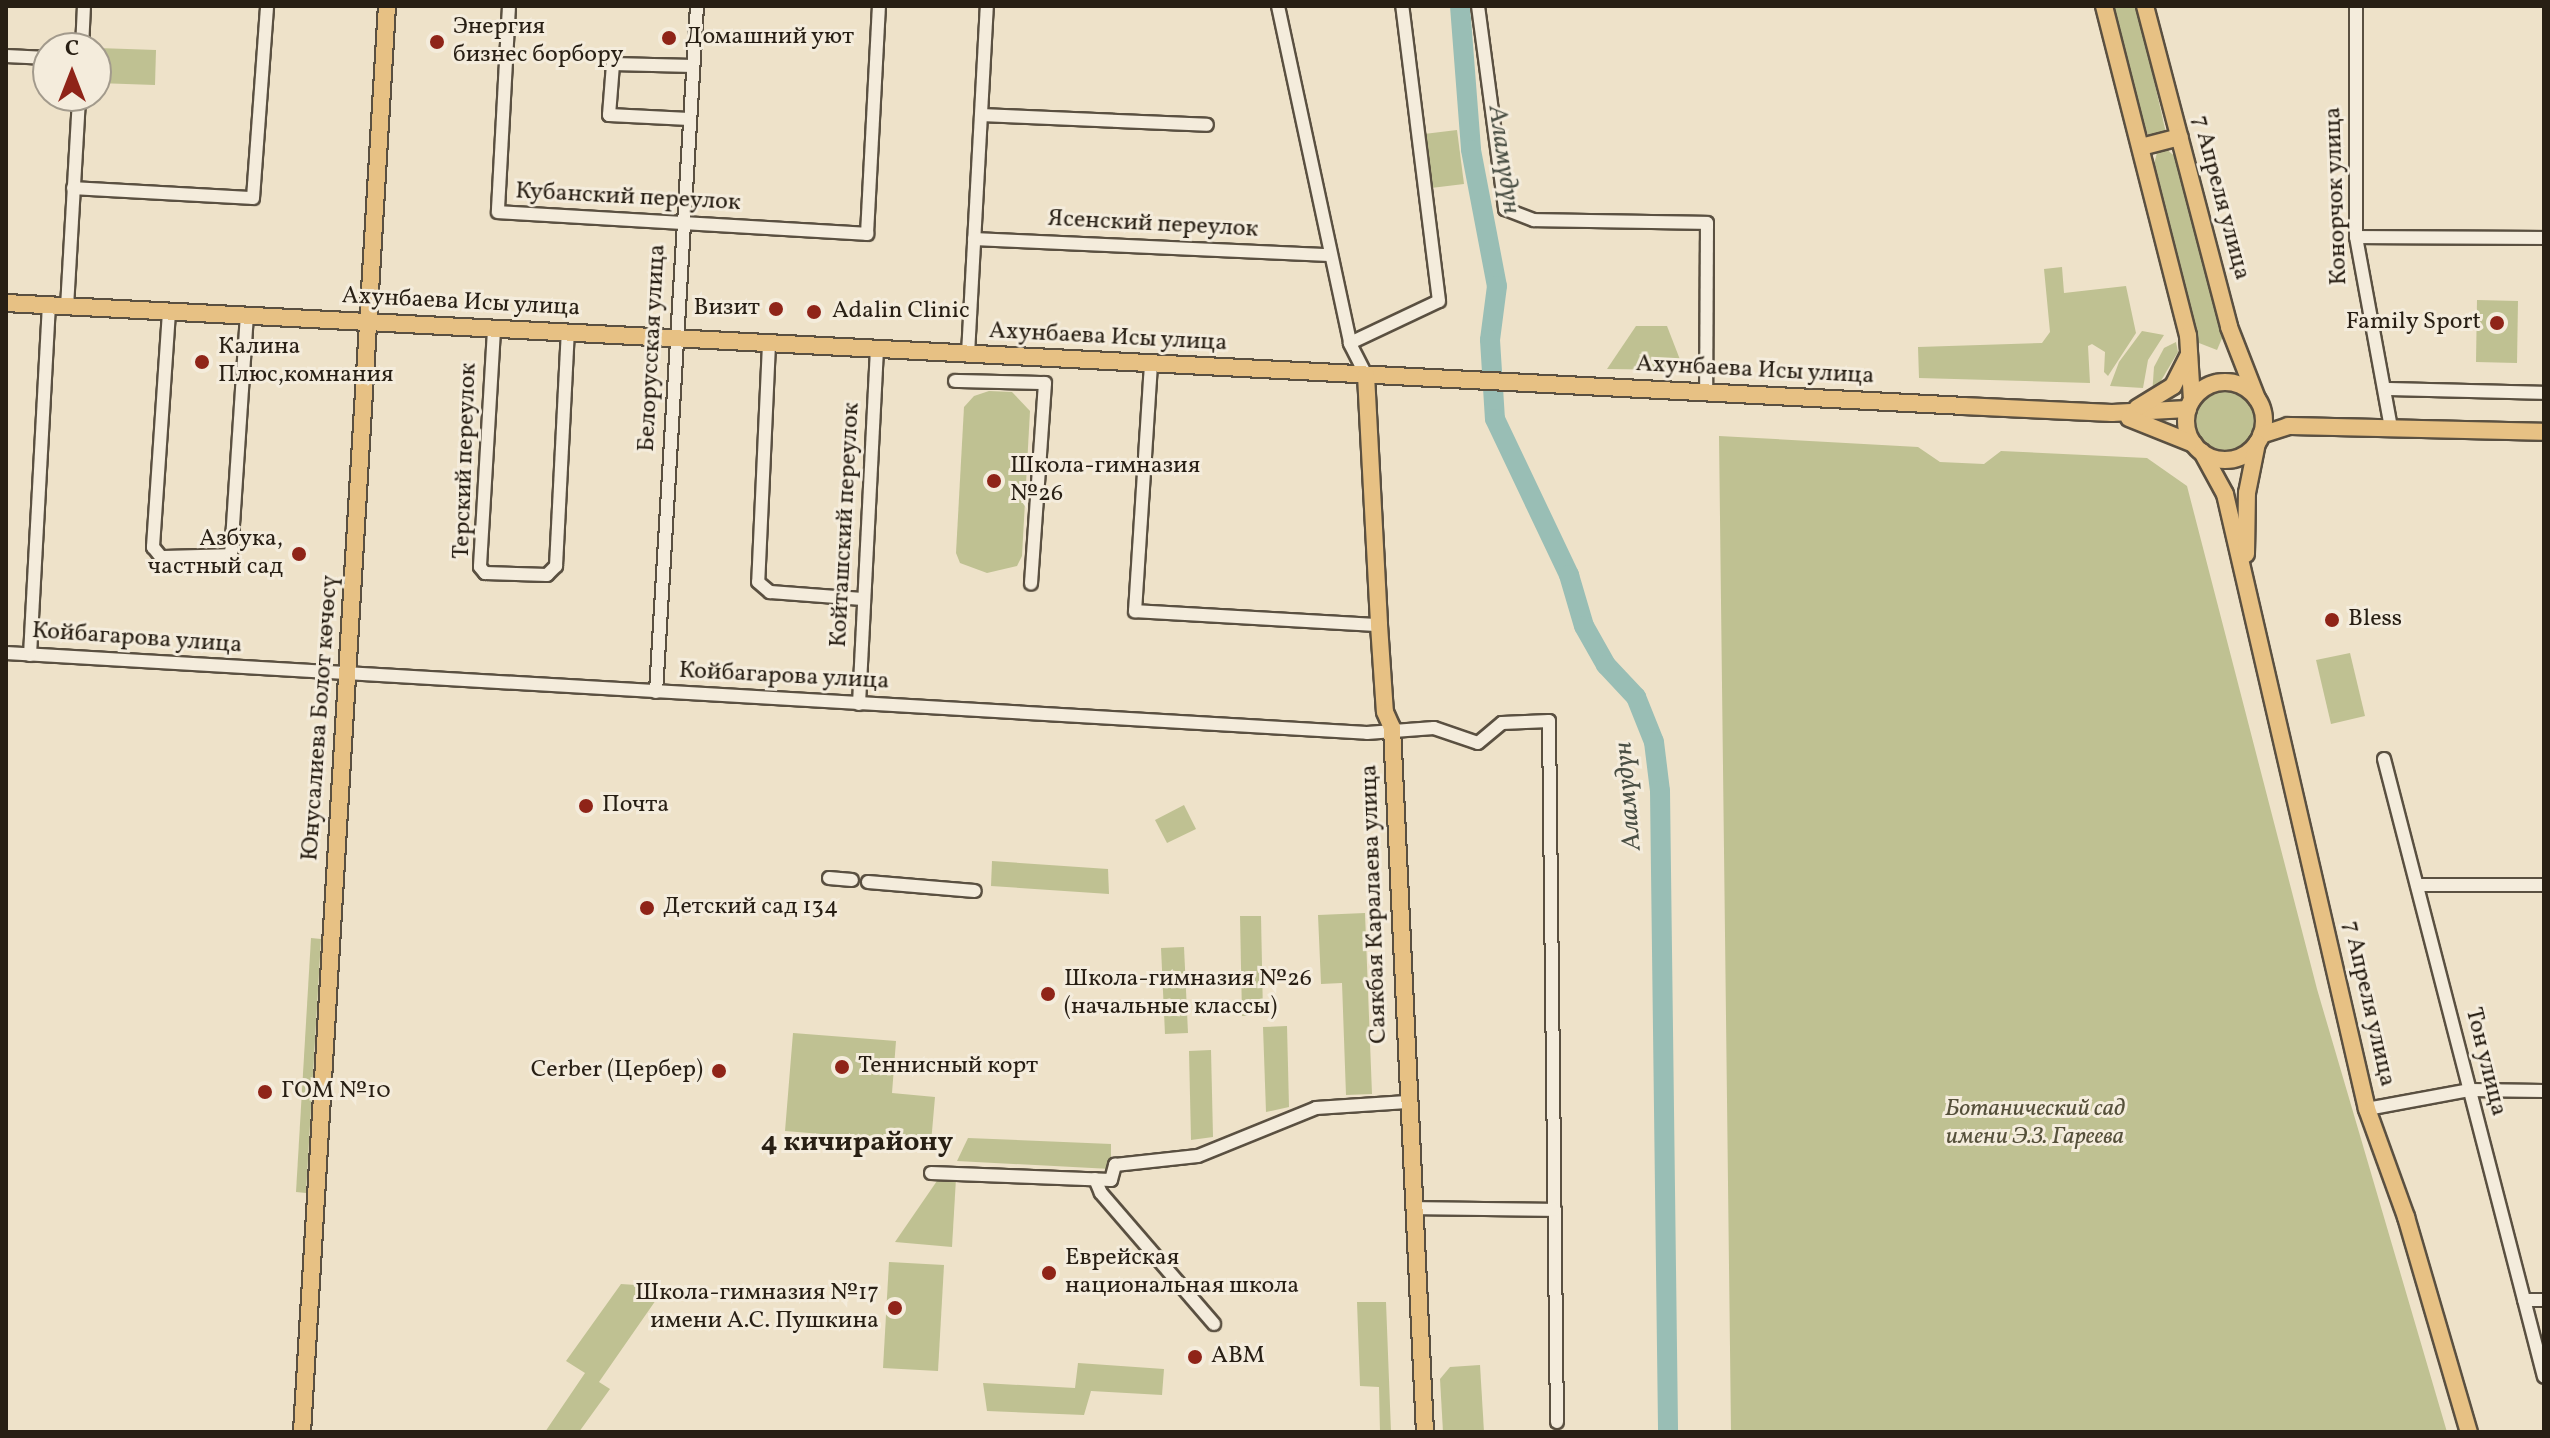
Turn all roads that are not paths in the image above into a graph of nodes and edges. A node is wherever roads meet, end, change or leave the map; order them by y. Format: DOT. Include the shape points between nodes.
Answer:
graph roads {
  1 [pos="84,6"];
  2 [pos="267,6"];
  3 [pos="387,6"];
  4 [pos="509,6"];
  5 [pos="697,6"];
  6 [pos="879,6"];
  7 [pos="987,6"];
  8 [pos="1278,6"];
  9 [pos="1402,6"];
  10 [pos="1478,6"];
  11 [pos="2104,6"];
  12 [pos="2145,6"];
  13 [pos="2356,6"];
  14 [pos="83,32"];
  15 [pos="6,56"];
  16 [pos="32,57"];
  17 [pos="693,66"];
  18 [pos="78,112"];
  19 [pos="981,115"];
  20 [pos="689,119"];
  21 [pos="1207,125"];
  22 [pos="2180,137"];
  23 [pos="2141,147"];
  24 [pos="73,188"];
  25 [pos="681,223"];
  26 [pos="2356,237"];
  27 [pos="2544,238"];
  28 [pos="974,239"];
  29 [pos="1329,255"];
  30 [pos="6,303"];
  31 [pos="49,305"];
  32 [pos="67,307"];
  33 [pos="169,312"];
  34 [pos="247,316"];
  35 [pos="370,323"];
  36 [pos="494,330"];
  37 [pos="568,333"];
  38 [pos="676,339"];
  39 [pos="1350,343"];
  40 [pos="769,344"];
  41 [pos="2190,347"];
  42 [pos="877,349"];
  43 [pos="968,354"];
  44 [pos="1151,364"];
  45 [pos="1366,375"];
  46 [pos="955,381"];
  47 [pos="2385,389"];
  48 [pos="1706,393"];
  49 [pos="2544,393"];
  50 [pos="2259,402"];
  51 [pos="2190,404"];
  52 [pos="2112,413"];
  53 [pos="2303,427"];
  54 [pos="2391,428"];
  55 [pos="2544,432"];
  56 [pos="2259,439"];
  57 [pos="2198,448"];
  58 [pos="2246,579"];
  59 [pos="1031,584"];
  60 [pos="863,599"];
  61 [pos="1379,625"];
  62 [pos="6,653"];
  63 [pos="30,655"];
  64 [pos="348,674"];
  65 [pos="656,692"];
  66 [pos="859,704"];
  67 [pos="1392,728"];
  68 [pos="2384,759"];
  69 [pos="829,878"];
  70 [pos="852,880"];
  71 [pos="868,882"];
  72 [pos="2417,885"];
  73 [pos="2544,885"];
  74 [pos="975,891"];
  75 [pos="2470,1090"];
  76 [pos="2544,1091"];
  77 [pos="1407,1102"];
  78 [pos="2367,1109"];
  79 [pos="931,1173"];
  80 [pos="1095,1179"];
  81 [pos="1413,1208"];
  82 [pos="1555,1210"];
  83 [pos="2524,1300"];
  84 [pos="2544,1300"];
  85 [pos="1214,1324"];
  86 [pos="2544,1377"];
  87 [pos="1557,1422"];
  88 [pos="302,1432"];
  89 [pos="1425,1432"];
  90 [pos="2469,1432"];
  1 -- 14 [label="street"];
  2 -- 24 [label="street" via="253,198"];
  3 -- 35 [label="main road, Юнусалиева Болот көчөсү"];
  4 -- 25 [label="street, Кубанский переулок" via="498,212"];
  5 -- 17 [label="street, Белорусская улица"];
  6 -- 25 [label="street, Кубанский переулок" via="867,234"];
  7 -- 19 [label="street"];
  8 -- 29 [label="street"];
  9 -- 39 [label="street" via="1439,301"];
  10 -- 48 [label="street" via="1505,209 1534,220 1707,223"];
  11 -- 23 [label="main road"];
  12 -- 22 [label="main road, 7 Апреля улица"];
  13 -- 26 [label="street, Конорчок улица"];
  15 -- 16 [label="street"];
  17 -- 20 [label="street, Белорусская улица"];
  17 -- 20 [label="street" via="613,64 609,115"];
  18 -- 24 [label="street"];
  19 -- 21 [label="street"];
  19 -- 28 [label="street"];
  20 -- 25 [label="street, Белорусская улица"];
  22 -- 23 [label="main road"];
  22 -- 50 [label="main road, 7 Апреля улица" via="2229,327"];
  23 -- 41 [label="main road"];
  24 -- 32 [label="street"];
  25 -- 38 [label="street, Белорусская улица"];
  26 -- 27 [label="street"];
  26 -- 47 [label="street, Конорчок улица" via="2362,293"];
  28 -- 29 [label="street, Ясенский переулок"];
  28 -- 43 [label="street"];
  29 -- 39 [label="street"];
  30 -- 31 [label="main road, Ахунбаева Исы улица"];
  31 -- 32 [label="main road, Ахунбаева Исы улица"];
  31 -- 63 [label="street"];
  32 -- 33 [label="main road, Ахунбаева Исы улица"];
  33 -- 34 [label="main road, Ахунбаева Исы улица"];
  33 -- 34 [label="street" via="153,547 161,557 231,555"];
  34 -- 35 [label="main road, Ахунбаева Исы улица"];
  35 -- 36 [label="main road, Ахунбаева Исы улица"];
  35 -- 64 [label="main road, Юнусалиева Болот көчөсү"];
  36 -- 37 [label="main road, Ахунбаева Исы улица"];
  36 -- 37 [label="street, Терский переулок" via="480,567 485,573 547,575 556,566"];
  37 -- 38 [label="main road, Ахунбаева Исы улица"];
  38 -- 40 [label="main road, Ахунбаева Исы улица"];
  38 -- 65 [label="street, Белорусская улица"];
  39 -- 45 [label="street"];
  40 -- 42 [label="main road, Ахунбаева Исы улица"];
  40 -- 60 [label="street" via="758,582 770,592"];
  41 -- 51 [label="main road"];
  41 -- 52 [label="main road" via="2186,366 2157,399"];
  42 -- 43 [label="main road, Ахунбаева Исы улица"];
  42 -- 60 [label="street, Койташский переулок"];
  43 -- 44 [label="main road, Ахунбаева Исы улица"];
  44 -- 45 [label="main road, Ахунбаева Исы улица"];
  44 -- 61 [label="street" via="1135,611"];
  45 -- 48 [label="main road, Ахунбаева Исы улица"];
  45 -- 61 [label="main road, Саякбая Каралаева улица"];
  46 -- 59 [label="street" via="1045,383"];
  47 -- 49 [label="street"];
  47 -- 54 [label="street, Конорчок улица"];
  48 -- 52 [label="main road, Ахунбаева Исы улица"];
  50 -- 51 [label="main road" via="2241,385 2219,382"];
  50 -- 53 [label="main road"];
  50 -- 56 [label="main road"];
  51 -- 52 [label="main road, Ахунбаева Исы улица"];
  51 -- 57 [label="main road"];
  52 -- 57 [label="main road, Ахунбаева Исы улица" via="2159,426"];
  53 -- 54 [label="main road"];
  53 -- 56 [label="main road"];
  54 -- 55 [label="main road"];
  56 -- 57 [label="main road" via="2234,458"];
  56 -- 58 [label="main road, 7 Апреля улица" via="2247,493"];
  57 -- 58 [label="main road, 7 Апреля улица" via="2225,494"];
  58 -- 78 [label="main road, 7 Апреля улица"];
  60 -- 66 [label="street, Койташский переулок"];
  61 -- 67 [label="main road, Саякбая Каралаева улица" via="1385,712"];
  62 -- 63 [label="street, Койбагарова улица"];
  63 -- 64 [label="street, Койбагарова улица"];
  64 -- 65 [label="street, Койбагарова улица"];
  64 -- 88 [label="main road, Юнусалиева Болот көчөсү"];
  65 -- 66 [label="street, Койбагарова улица"];
  66 -- 67 [label="street, Койбагарова улица" via="1367,733"];
  67 -- 77 [label="main road, Саякбая Каралаева улица"];
  67 -- 82 [label="street, Койбагарова улица" via="1434,728 1478,743 1502,723 1549,721"];
  68 -- 72 [label="street, Тон улица"];
  69 -- 70 [label="street"];
  71 -- 74 [label="street"];
  72 -- 73 [label="street"];
  72 -- 75 [label="street, Тон улица"];
  75 -- 76 [label="street"];
  75 -- 78 [label="street"];
  75 -- 83 [label="street, Тон улица"];
  77 -- 80 [label="street" via="1316,1108 1198,1156 1115,1165 1111,1180"];
  77 -- 81 [label="main road, Саякбая Каралаева улица"];
  78 -- 90 [label="main road, 7 Апреля улица" via="2406,1217"];
  79 -- 80 [label="street"];
  80 -- 85 [label="street"];
  81 -- 82 [label="street"];
  81 -- 89 [label="main road, Саякбая Каралаева улица"];
  82 -- 87 [label="street"];
  83 -- 84 [label="street"];
  83 -- 86 [label="street, Тон улица"];
}
